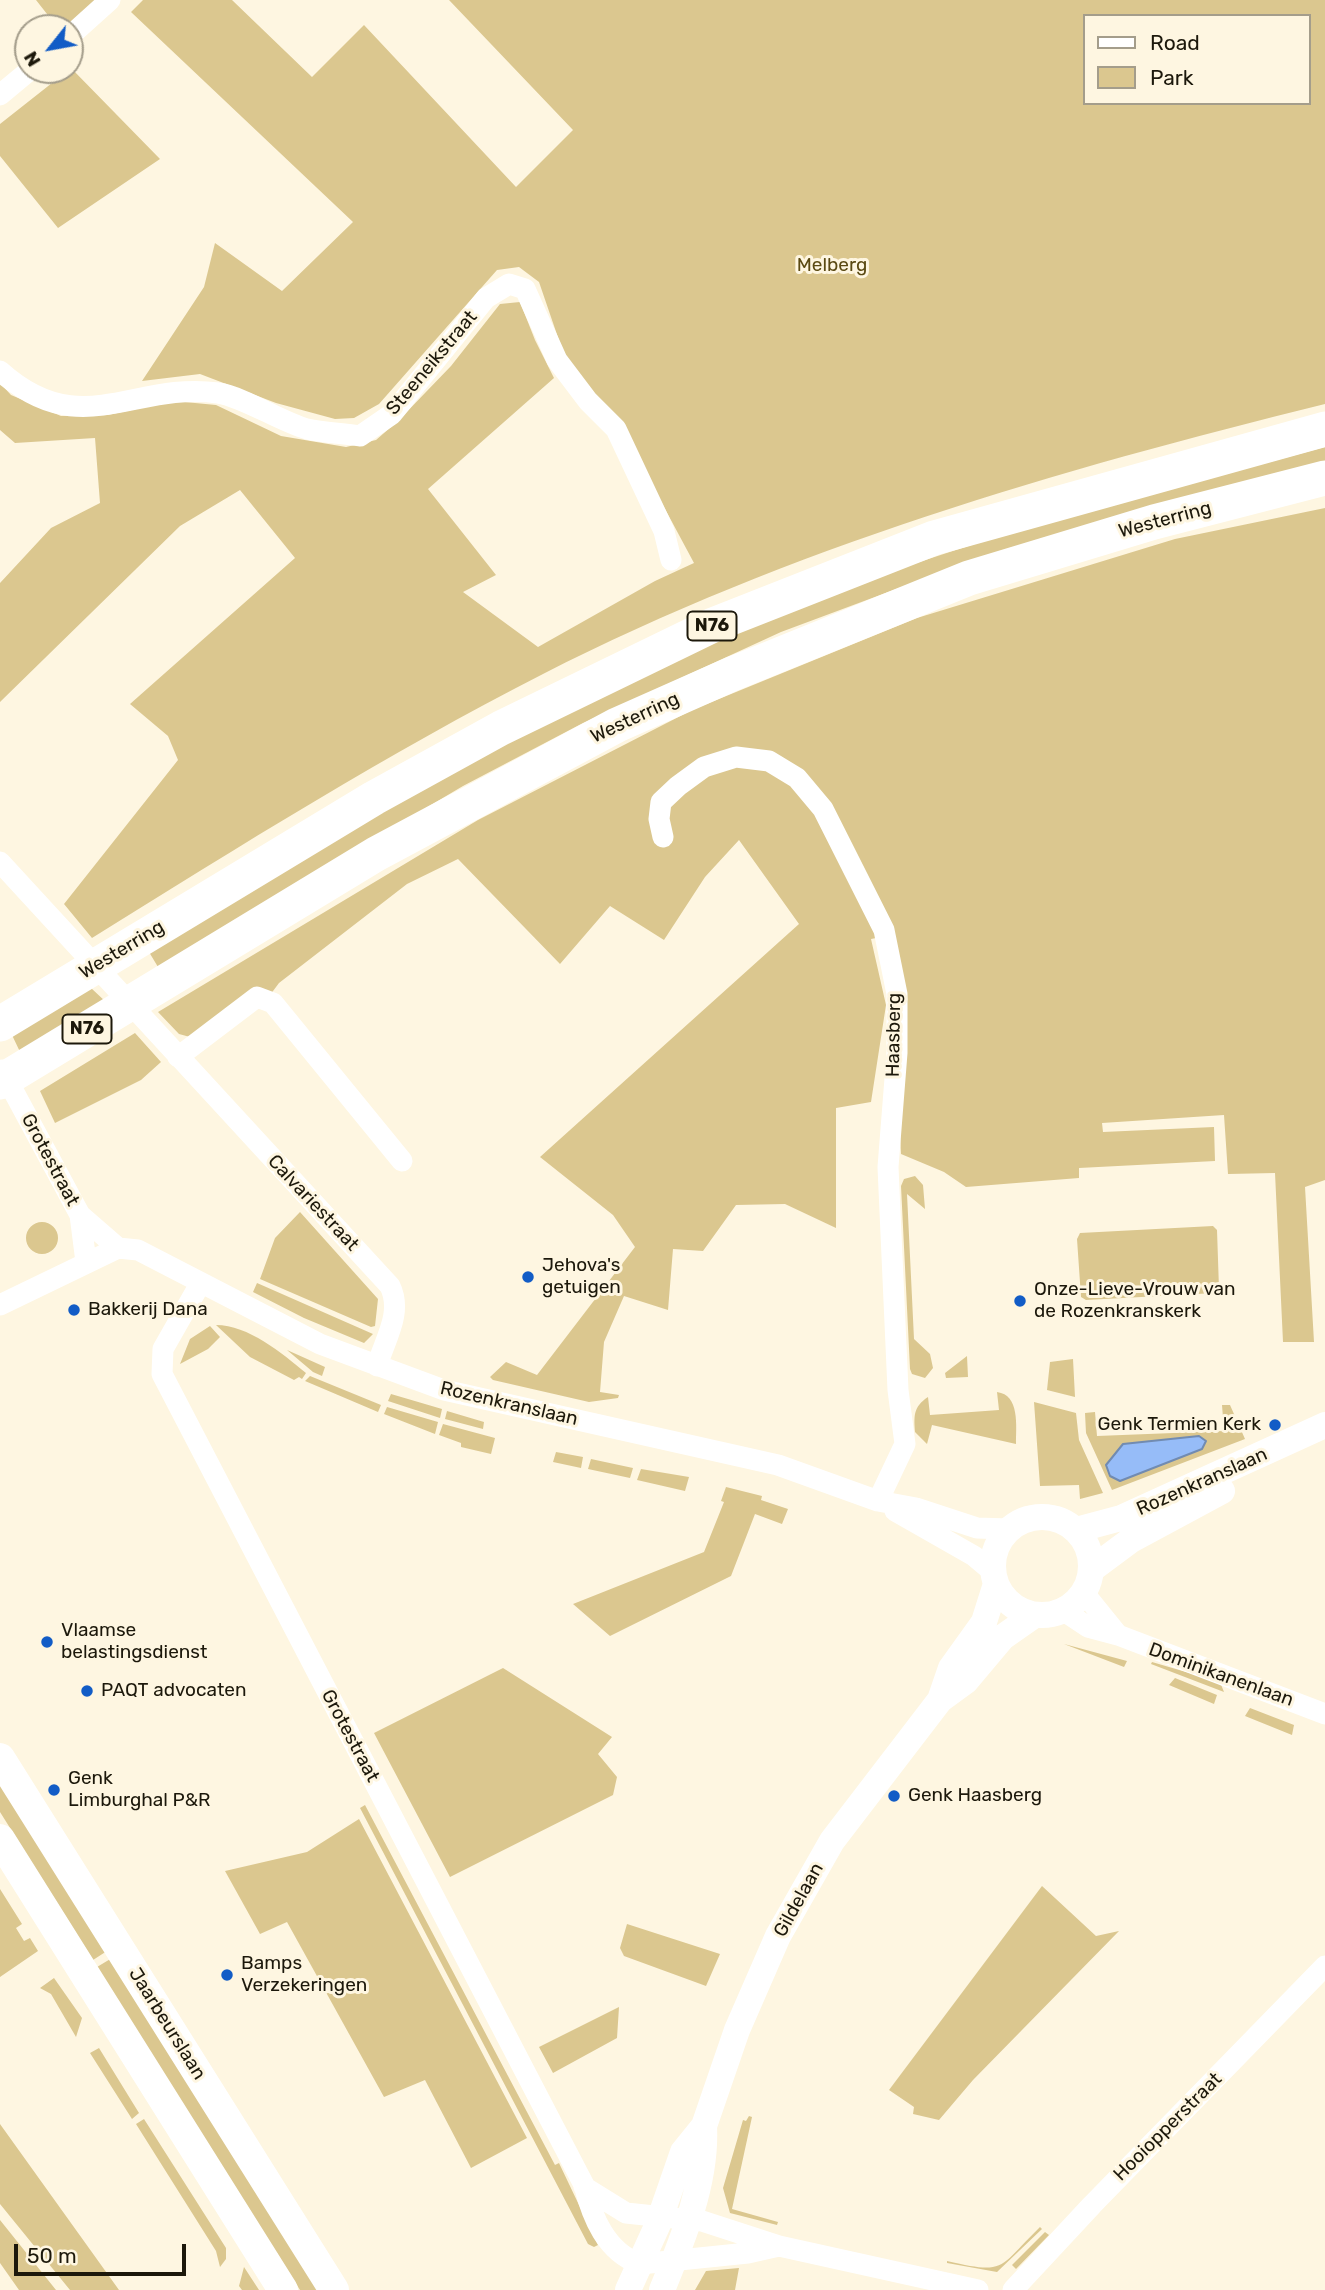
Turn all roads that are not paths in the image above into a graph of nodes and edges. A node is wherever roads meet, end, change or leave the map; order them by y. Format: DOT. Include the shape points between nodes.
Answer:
graph roads {
  1 [pos="110,0"];
  2 [pos="84,23"];
  3 [pos="14,83"];
  4 [pos="0,95"];
  5 [pos="0,371"];
  6 [pos="1325,429"];
  7 [pos="1325,478"];
  8 [pos="671,560"];
  9 [pos="663,837"];
  10 [pos="0,862"];
  11 [pos="0,1024"];
  12 [pos="178,1058"];
  13 [pos="0,1067"];
  14 [pos="0,1082"];
  15 [pos="402,1161"];
  16 [pos="80,1215"];
  17 [pos="118,1248"];
  18 [pos="86,1262"];
  19 [pos="200,1284"];
  20 [pos="0,1305"];
  21 [pos="377,1366"];
  22 [pos="1325,1425"];
  23 [pos="1325,1442"];
  24 [pos="878,1501"];
  25 [pos="1009,1529"];
  26 [pos="1076,1530"];
  27 [pos="994,1578"];
  28 [pos="1088,1581"];
  29 [pos="1064,1611"];
  30 [pos="1033,1616"];
  31 [pos="1118,1635"];
  32 [pos="940,1700"];
  33 [pos="1325,1714"];
  34 [pos="0,1758"];
  35 [pos="0,1839"];
  36 [pos="1325,1966"];
  37 [pos="704,2126"];
  38 [pos="584,2187"];
  39 [pos="661,2217"];
  40 [pos="687,2220"];
  41 [pos="779,2246"];
  42 [pos="674,2260"];
  43 [pos="640,2264"];
  44 [pos="283,2290"];
  45 [pos="334,2290"];
  46 [pos="628,2290"];
  47 [pos="662,2290"];
  48 [pos="978,2290"];
  49 [pos="1013,2290"];
  1 -- 2 [label="street"];
  3 -- 4 [label="street"];
  5 -- 8 [label="street, Steeneikstraat" via="44,401 69,406 110,406 176,392 220,393 308,429 360,436 392,414 486,298 509,284 525,289 557,360 616,429 664,531"];
  6 -- 11 [label="highway, Westerring / N76" via="934,538 713,625 501,728 374,798"];
  7 -- 14 [label="highway, Westerring / N76" via="1154,522 968,578 617,725 376,855"];
  9 -- 24 [label="street, Haasberg" via="662,802 704,767 736,757 769,761 797,778 823,809 884,930 897,994 888,1167 898,1390 905,1444"];
  10 -- 12 [label="street, Calvariestraat"];
  12 -- 15 [label="street" via="257,997 273,1003"];
  12 -- 21 [label="street, Calvariestraat" via="390,1286 396,1299 395,1317"];
  13 -- 16 [label="street, Grotestraat"];
  16 -- 17 [label="street, Grotestraat"];
  16 -- 18 [label="street, Grotestraat"];
  17 -- 18 [label="street"];
  17 -- 19 [label="street, Rozenkranslaan" via="138,1250"];
  18 -- 20 [label="street"];
  19 -- 21 [label="street, Rozenkranslaan" via="320,1344"];
  19 -- 38 [label="street, Grotestraat" via="163,1349 162,1374"];
  21 -- 24 [label="street, Rozenkranslaan" via="464,1396 778,1465"];
  22 -- 26 [label="street, Rozenkranslaan" via="1121,1518"];
  23 -- 28 [label="street, Rozenkranslaan" via="1131,1540"];
  24 -- 25 [label="street, Rozenkranslaan" via="977,1528"];
  24 -- 27 [label="street, Rozenkranslaan" via="974,1556"];
  25 -- 26 [label="street, Rozenkranslaan" via="1021,1521 1043,1517"];
  25 -- 27 [label="street" via="996,1549"];
  26 -- 28 [label="street" via="1088,1548"];
  27 -- 30 [label="street, Rozenkranslaan" via="1004,1598"];
  27 -- 32 [label="street, Gildelaan" via="984,1622 951,1668"];
  28 -- 29 [label="street, Rozenkranslaan"];
  28 -- 31 [label="street"];
  29 -- 30 [label="street"];
  29 -- 31 [label="street, Dominikanenlaan" via="1088,1627"];
  30 -- 32 [label="street, Gildelaan" via="1003,1637 966,1681"];
  31 -- 33 [label="street, Dominikanenlaan"];
  32 -- 37 [label="street, Gildelaan" via="832,1841 778,1936 737,2030"];
  34 -- 45 [label="main road, Jaarbeurslaan"];
  35 -- 44 [label="main road"];
  36 -- 49 [label="street, Hooiopperstraat"];
  37 -- 39 [label="street, Gildelaan" via="683,2151"];
  37 -- 40 [label="street, Gildelaan" via="706,2156"];
  38 -- 39 [label="street" via="626,2213"];
  38 -- 43 [label="street, Grotestraat" via="595,2221 608,2241"];
  39 -- 40 [label="street"];
  39 -- 43 [label="street, Gildelaan"];
  40 -- 41 [label="street"];
  40 -- 42 [label="street, Gildelaan"];
  41 -- 42 [label="street"];
  41 -- 48 [label="street"];
  42 -- 43 [label="street"];
  42 -- 47 [label="street, Gildelaan"];
  43 -- 46 [label="street, Gildelaan"];
}
